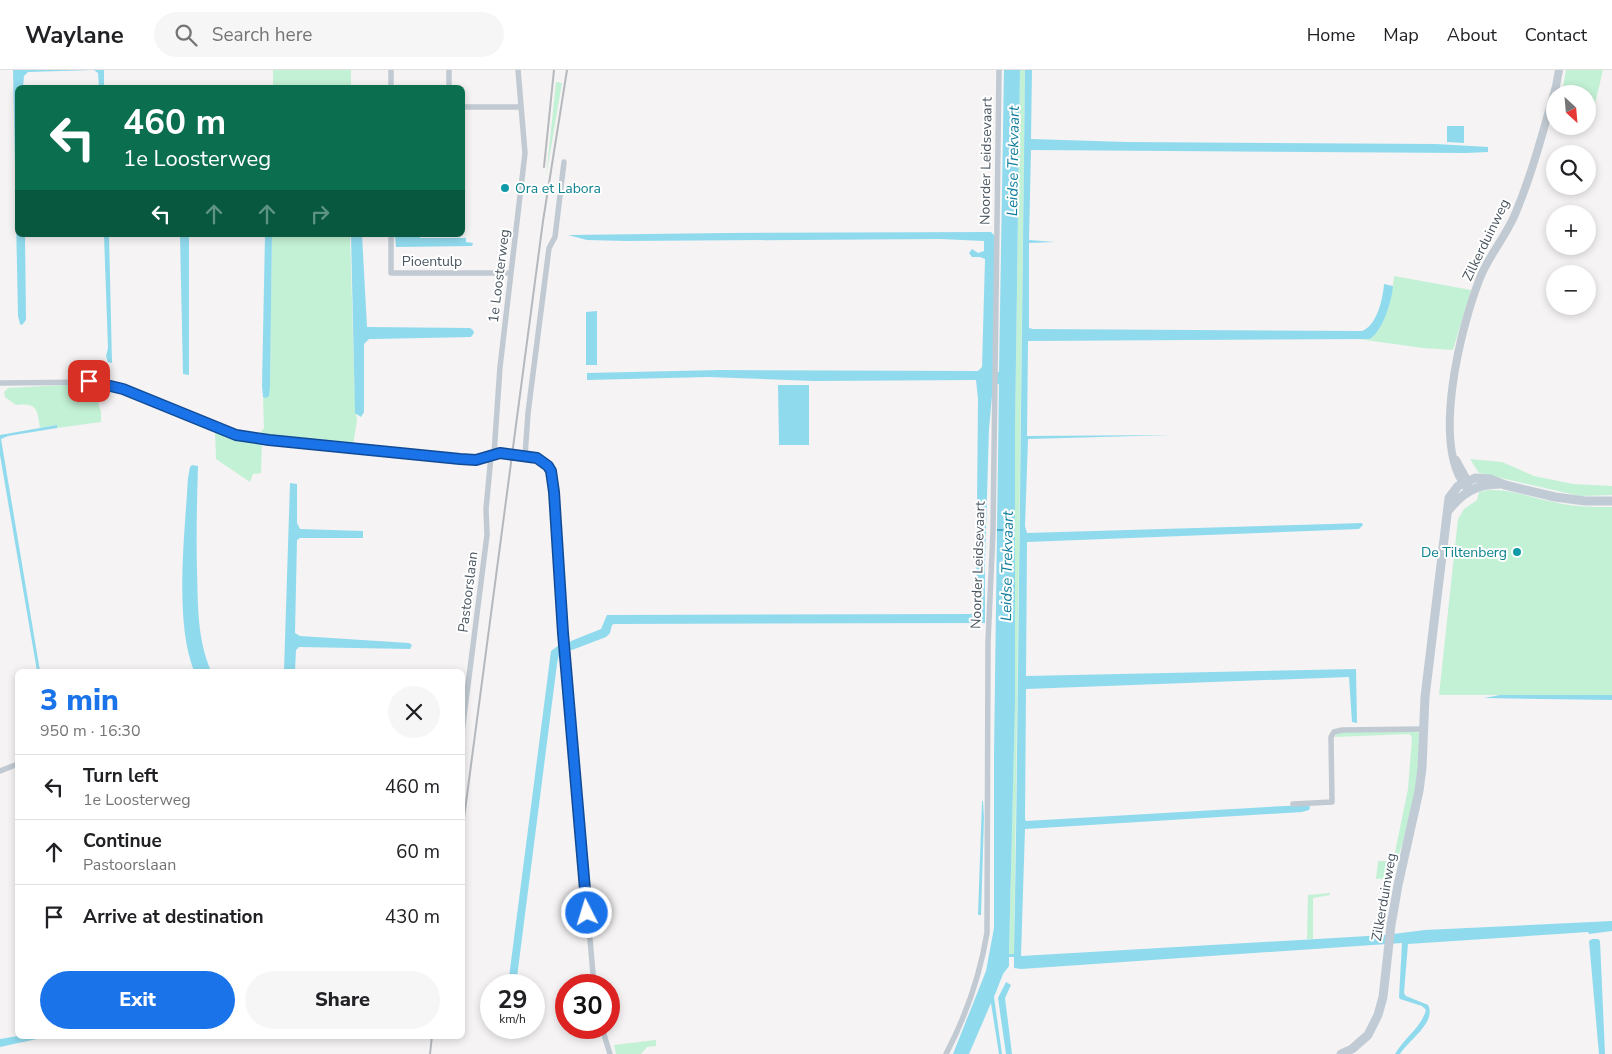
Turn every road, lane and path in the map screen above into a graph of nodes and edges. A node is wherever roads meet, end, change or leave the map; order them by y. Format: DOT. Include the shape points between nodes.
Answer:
graph roads {
  1 [pos="391,70"];
  2 [pos="449,70"];
  3 [pos="518,70"];
  4 [pos="999,70"];
  5 [pos="1559,70"];
  6 [pos="391,85"];
  7 [pos="449,85"];
  8 [pos="465,107"];
  9 [pos="521,108"];
  10 [pos="564,162"];
  11 [pos="391,237"];
  12 [pos="511,273"];
  13 [pos="0,383"];
  14 [pos="493,455"];
  15 [pos="525,456"];
  16 [pos="1465,481"];
  17 [pos="1506,485"];
  18 [pos="1469,490"];
  19 [pos="1612,501"];
  20 [pos="1447,511"];
  21 [pos="465,709"];
  22 [pos="1424,729"];
  23 [pos="15,765"];
  24 [pos="0,771"];
  25 [pos="1293,804"];
  26 [pos="593,974"];
  27 [pos="605,1039"];
  28 [pos="610,1054"];
  29 [pos="946,1054"];
  30 [pos="1341,1054"];
  1 -- 6 [label="street"];
  2 -- 7 [label="street"];
  3 -- 9 [label="street, 1e Loosterweg"];
  4 -- 29 [label="street, Noorder Leidsevaart" via="993,531 988,642 987,933 983,960 961,1025"];
  5 -- 16 [label="street, Zilkerduinweg" via="1526,186 1515,215 1480,278 1463,334 1451,390 1450,427 1452,455 1457,471"];
  8 -- 9 [label="street"];
  9 -- 12 [label="street, 1e Loosterweg" via="525,153"];
  10 -- 15 [label="street" via="555,237 549,248 538,326"];
  11 -- 12 [label="street, Pioentulp" via="391,273"];
  12 -- 14 [label="street, 1e Loosterweg"];
  13 -- 14 [label="street" via="98,382 236,435 269,440 460,459 476,460"];
  14 -- 15 [label="street"];
  14 -- 21 [label="street, Pastoorslaan" via="486,509 488,535"];
  15 -- 26 [label="street" via="543,461 553,478"];
  16 -- 17 [label="main road" via="1490,479"];
  16 -- 18 [label="street, Zilkerduinweg"];
  16 -- 20 [label="main road, Zilkerduinweg" via="1449,498"];
  17 -- 18 [label="main road" via="1489,484"];
  17 -- 19 [label="main road" via="1555,498"];
  18 -- 20 [label="main road"];
  20 -- 22 [label="main road, Zilkerduinweg"];
  22 -- 25 [label="street" via="1334,732 1331,737 1332,802"];
  22 -- 30 [label="main road, Zilkerduinweg" via="1419,791 1398,884 1383,997 1374,1026 1360,1042"];
  23 -- 24 [label="street"];
  27 -- 28 [label="street"];
}
